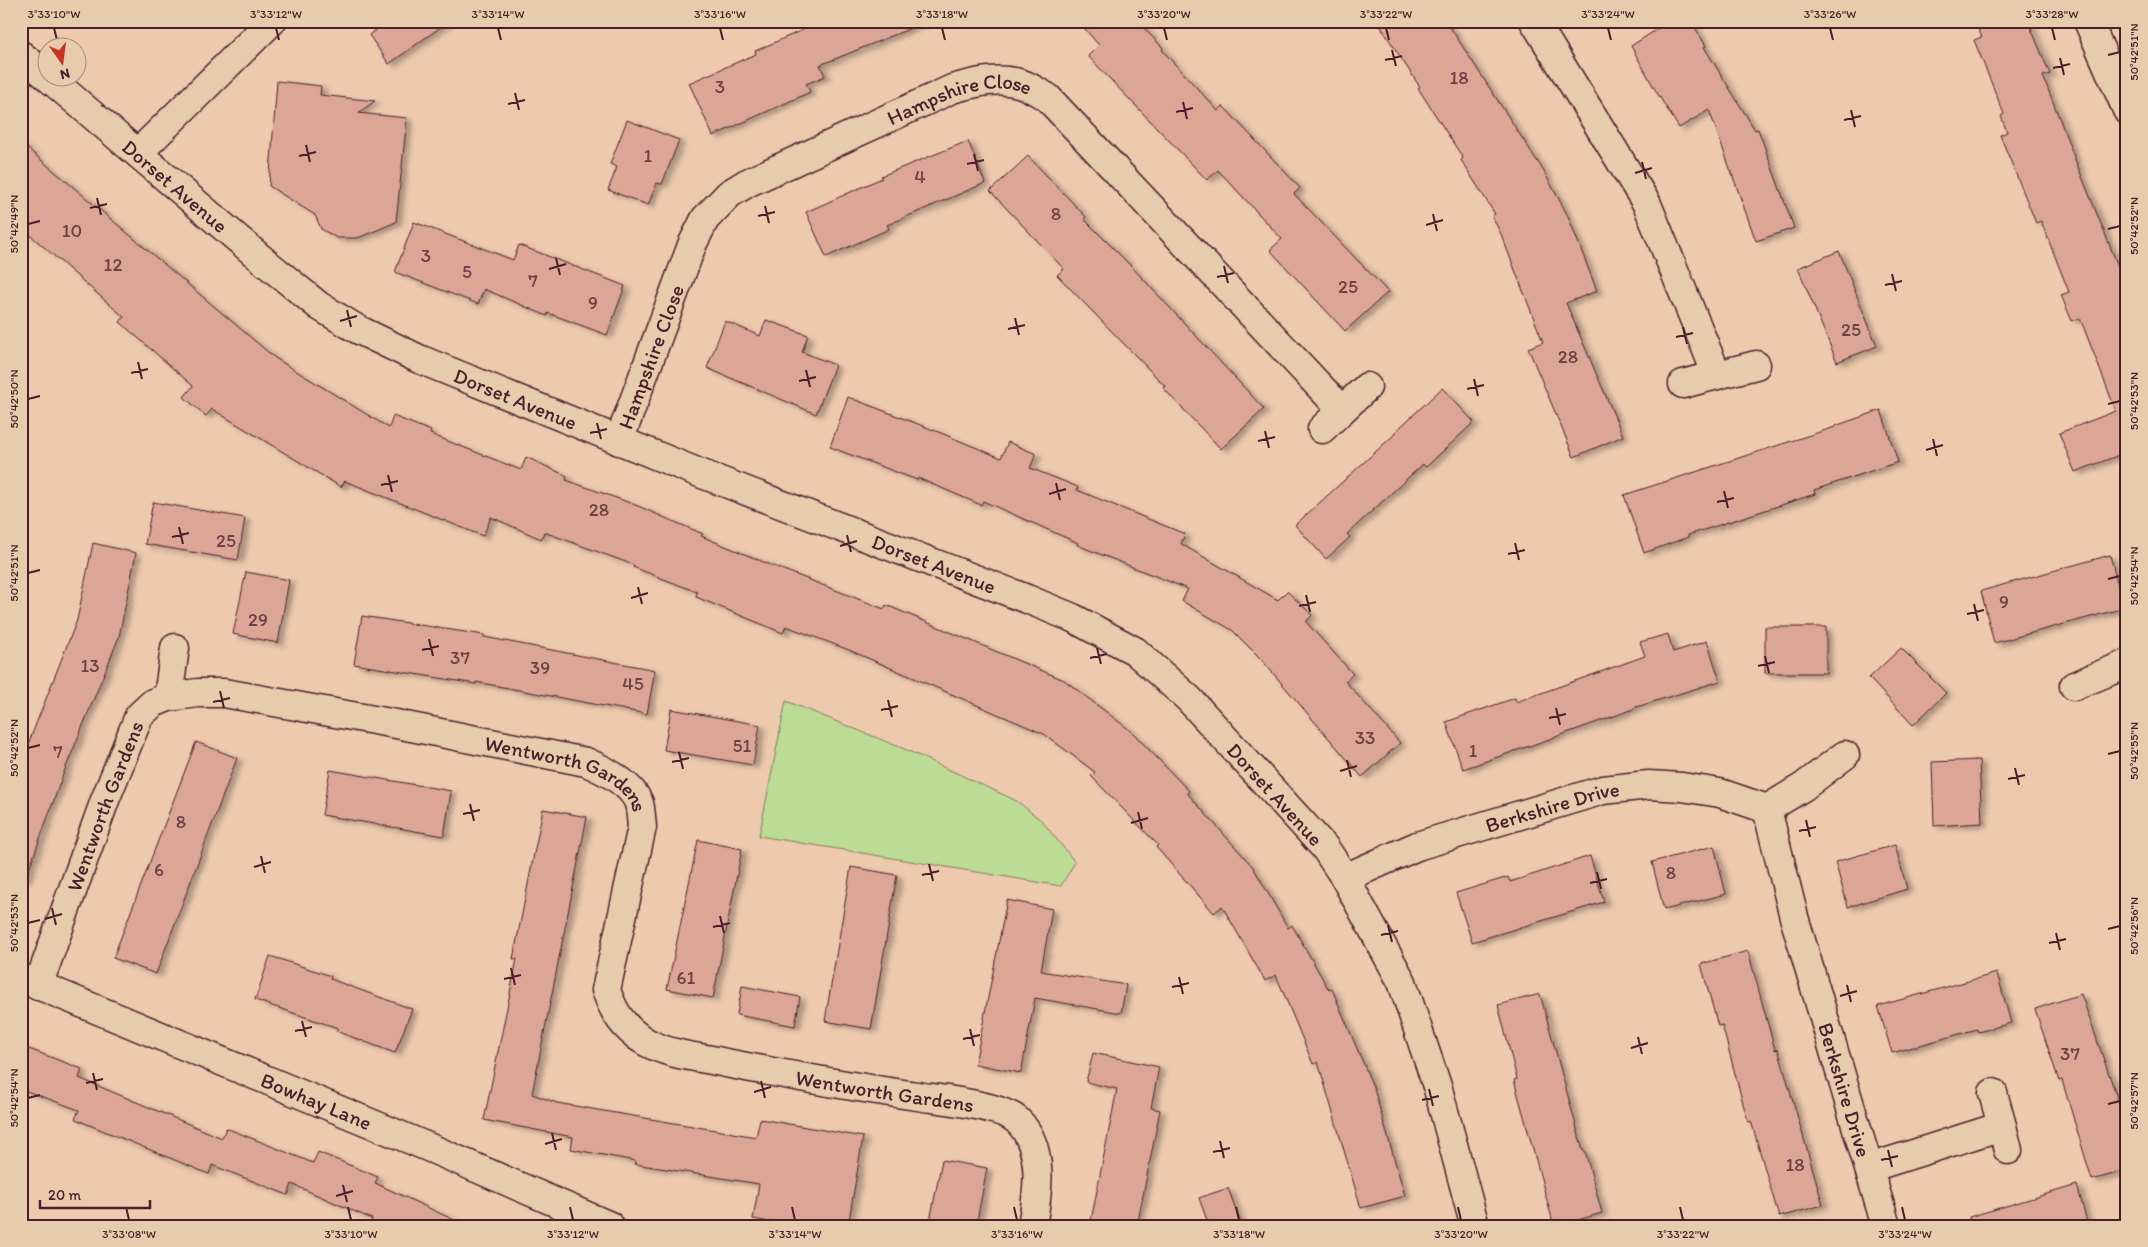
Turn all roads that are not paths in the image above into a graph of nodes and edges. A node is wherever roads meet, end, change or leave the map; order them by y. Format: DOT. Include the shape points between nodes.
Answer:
graph roads {
  1 [pos="272,21"];
  2 [pos="1534,21"];
  3 [pos="2088,21"];
  4 [pos="21,55"];
  5 [pos="38,69"];
  6 [pos="61,88"];
  7 [pos="2127,110"];
  8 [pos="138,153"];
  9 [pos="1756,366"];
  10 [pos="1717,375"];
  11 [pos="1683,384"];
  12 [pos="1367,387"];
  13 [pos="1342,410"];
  14 [pos="1322,429"];
  15 [pos="619,441"];
  16 [pos="175,648"];
  17 [pos="2127,664"];
  18 [pos="2074,686"];
  19 [pos="168,696"];
  20 [pos="1845,756"];
  21 [pos="1767,809"];
  22 [pos="1345,878"];
  23 [pos="30,982"];
  24 [pos="1993,1093"];
  25 [pos="1869,1168"];
  26 [pos="610,1226"];
  27 [pos="1032,1226"];
  28 [pos="1475,1226"];
  29 [pos="1886,1226"];
  1 -- 8 [label="street"];
  2 -- 10 [label="street" via="1647,204"];
  3 -- 7 [label="street"];
  4 -- 5 [label="street, Dorset Avenue"];
  6 -- 8 [label="street, Dorset Avenue"];
  8 -- 15 [label="street, Dorset Avenue" via="319,306 357,329 419,359"];
  9 -- 10 [label="street"];
  10 -- 11 [label="street"];
  12 -- 13 [label="street"];
  13 -- 14 [label="street"];
  13 -- 15 [label="street, Hampshire Close" via="1047,97 1022,84 976,82 952,89 747,183 729,194 704,219"];
  15 -- 22 [label="street, Dorset Avenue" via="1027,599 1073,618 1135,651 1189,699 1312,834"];
  16 -- 19 [label="street"];
  17 -- 18 [label="street"];
  19 -- 23 [label="street, Wentworth Gardens" via="153,703 139,716"];
  19 -- 27 [label="street, Wentworth Gardens" via="224,693 586,762 612,774 639,803 642,827 606,990 623,1025 646,1042 674,1052 816,1081 990,1108 1017,1120 1028,1135 1036,1160 1038,1190"];
  20 -- 21 [label="street"];
  21 -- 22 [label="street, Berkshire Drive" via="1720,793 1682,787 1649,785 1602,790 1417,846"];
  21 -- 25 [label="street, Berkshire Drive" via="1794,918"];
  22 -- 28 [label="street, Dorset Avenue" via="1402,982 1412,1008"];
  23 -- 26 [label="street, Bowhay Lane"];
  24 -- 25 [label="street, Berkshire Drive" via="2005,1138"];
  25 -- 29 [label="street, Berkshire Drive"];
}
